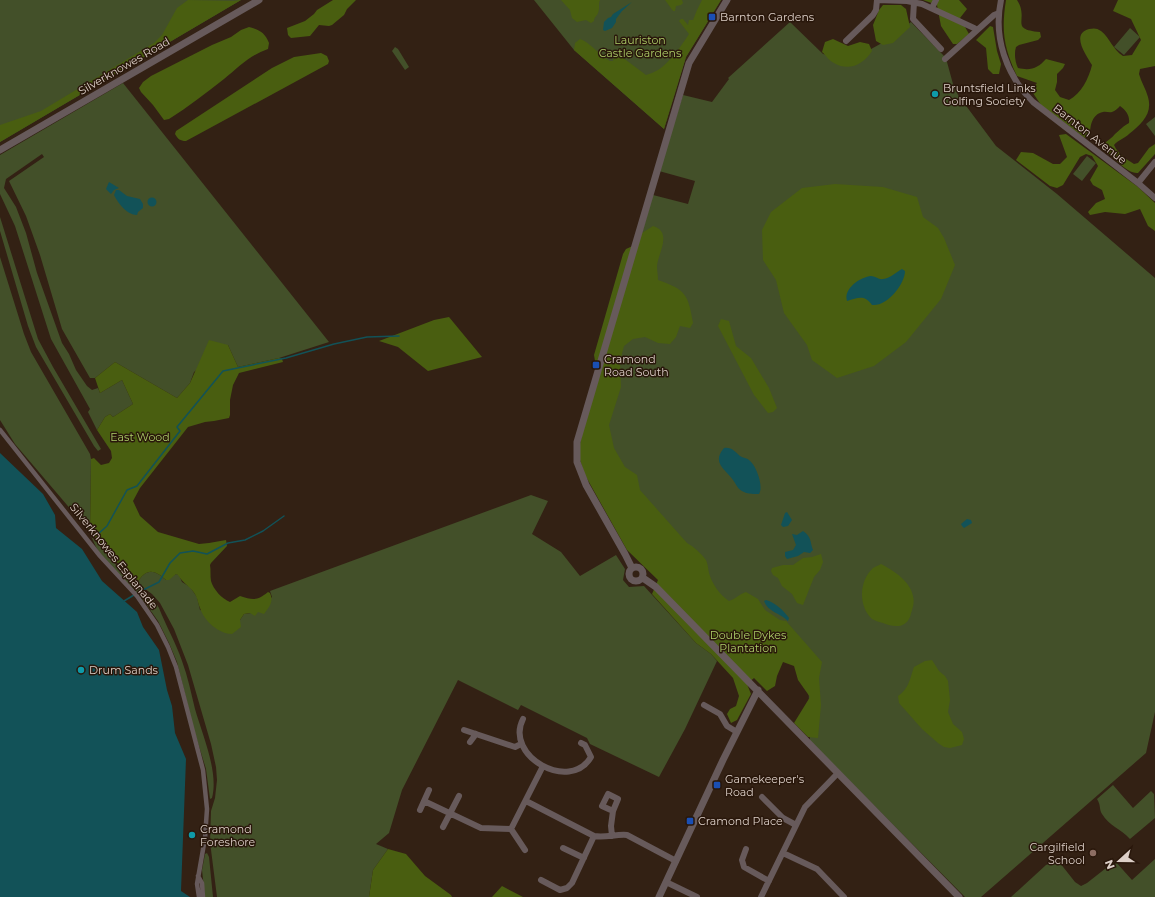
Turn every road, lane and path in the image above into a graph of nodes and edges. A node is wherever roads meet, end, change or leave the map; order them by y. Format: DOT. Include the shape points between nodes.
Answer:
graph roads {
  1 [pos="259,0"];
  2 [pos="727,0"];
  3 [pos="877,0"];
  4 [pos="936,0"];
  5 [pos="1001,0"];
  6 [pos="914,2"];
  7 [pos="932,8"];
  8 [pos="999,13"];
  9 [pos="977,30"];
  10 [pos="846,41"];
  11 [pos="941,49"];
  12 [pos="945,59"];
  13 [pos="0,150"];
  14 [pos="1155,162"];
  15 [pos="1138,183"];
  16 [pos="1155,198"];
  17 [pos="0,430"];
  18 [pos="632,568"];
  19 [pos="643,578"];
  20 [pos="758,690"];
  21 [pos="704,705"];
  22 [pos="523,719"];
  23 [pos="464,730"];
  24 [pos="737,732"];
  25 [pos="476,734"];
  26 [pos="470,742"];
  27 [pos="581,743"];
  28 [pos="521,744"];
  29 [pos="543,766"];
  30 [pos="838,773"];
  31 [pos="430,790"];
  32 [pos="458,796"];
  33 [pos="762,797"];
  34 [pos="424,801"];
  35 [pos="526,801"];
  36 [pos="420,810"];
  37 [pos="613,811"];
  38 [pos="450,814"];
  39 [pos="796,825"];
  40 [pos="442,827"];
  41 [pos="511,829"];
  42 [pos="594,836"];
  43 [pos="612,836"];
  44 [pos="563,848"];
  45 [pos="746,849"];
  46 [pos="525,850"];
  47 [pos="783,853"];
  48 [pos="584,858"];
  49 [pos="676,861"];
  50 [pos="198,876"];
  51 [pos="541,880"];
  52 [pos="769,881"];
  53 [pos="666,882"];
  54 [pos="199,897"];
  55 [pos="203,897"];
  56 [pos="659,897"];
  57 [pos="697,897"];
  58 [pos="761,897"];
  59 [pos="844,897"];
  60 [pos="959,897"];
  1 -- 13 [label="street, Silverknowes Road"];
  2 -- 18 [label="street" via="689,63 580,430 577,462 586,485"];
  3 -- 6 [label="street"];
  3 -- 10 [label="street" via="873,15 854,37"];
  4 -- 7 [label="street"];
  5 -- 8 [label="street, Barnton Avenue"];
  6 -- 7 [label="street"];
  6 -- 11 [label="street" via="913,19"];
  7 -- 9 [label="street"];
  8 -- 9 [label="street"];
  8 -- 15 [label="street, Barnton Avenue" via="999,32 1004,56 1022,90 1033,102"];
  9 -- 12 [label="street"];
  14 -- 15 [label="street"];
  15 -- 16 [label="street, Barnton Avenue"];
  17 -- 50 [label="street, Silverknowes Esplanade" via="100,556 137,596 168,647 176,667 203,770 207,809"];
  18 -- 19 [label="street" via="635,566 642,569"];
  18 -- 19 [label="street" via="629,574 632,580 638,581"];
  19 -- 20 [label="street" via="656,587"];
  20 -- 24 [label="street"];
  20 -- 30 [label="street"];
  21 -- 24 [label="street" via="720,714 727,726"];
  22 -- 28 [label="street" via="519,729"];
  23 -- 25 [label="street"];
  24 -- 49 [label="street"];
  25 -- 26 [label="street"];
  25 -- 28 [label="street" via="515,747"];
  27 -- 29 [label="street" via="585,745 591,757 585,765 570,771 556,771"];
  28 -- 29 [label="street" via="529,755"];
  29 -- 35 [label="street"];
  30 -- 39 [label="street" via="808,802"];
  30 -- 60 [label="street"];
  31 -- 34 [label="street"];
  32 -- 38 [label="street"];
  33 -- 39 [label="street" via="783,818"];
  34 -- 36 [label="street"];
  34 -- 38 [label="street"];
  35 -- 41 [label="street"];
  35 -- 42 [label="street"];
  37 -- 43 [label="street"];
  38 -- 40 [label="street"];
  38 -- 41 [label="street" via="480,828"];
  39 -- 47 [label="street"];
  41 -- 46 [label="street"];
  42 -- 43 [label="street"];
  42 -- 48 [label="street"];
  43 -- 49 [label="street" via="627,836"];
  44 -- 48 [label="street"];
  45 -- 52 [label="street" via="742,860 744,867"];
  47 -- 52 [label="street"];
  47 -- 59 [label="street" via="817,870"];
  48 -- 51 [label="street" via="567,888 560,890"];
  49 -- 53 [label="street"];
  50 -- 54 [label="street, Silverknowes Esplanade"];
  50 -- 55 [label="street" via="202,883"];
  52 -- 58 [label="street"];
  53 -- 56 [label="street"];
  53 -- 57 [label="street"];
}
